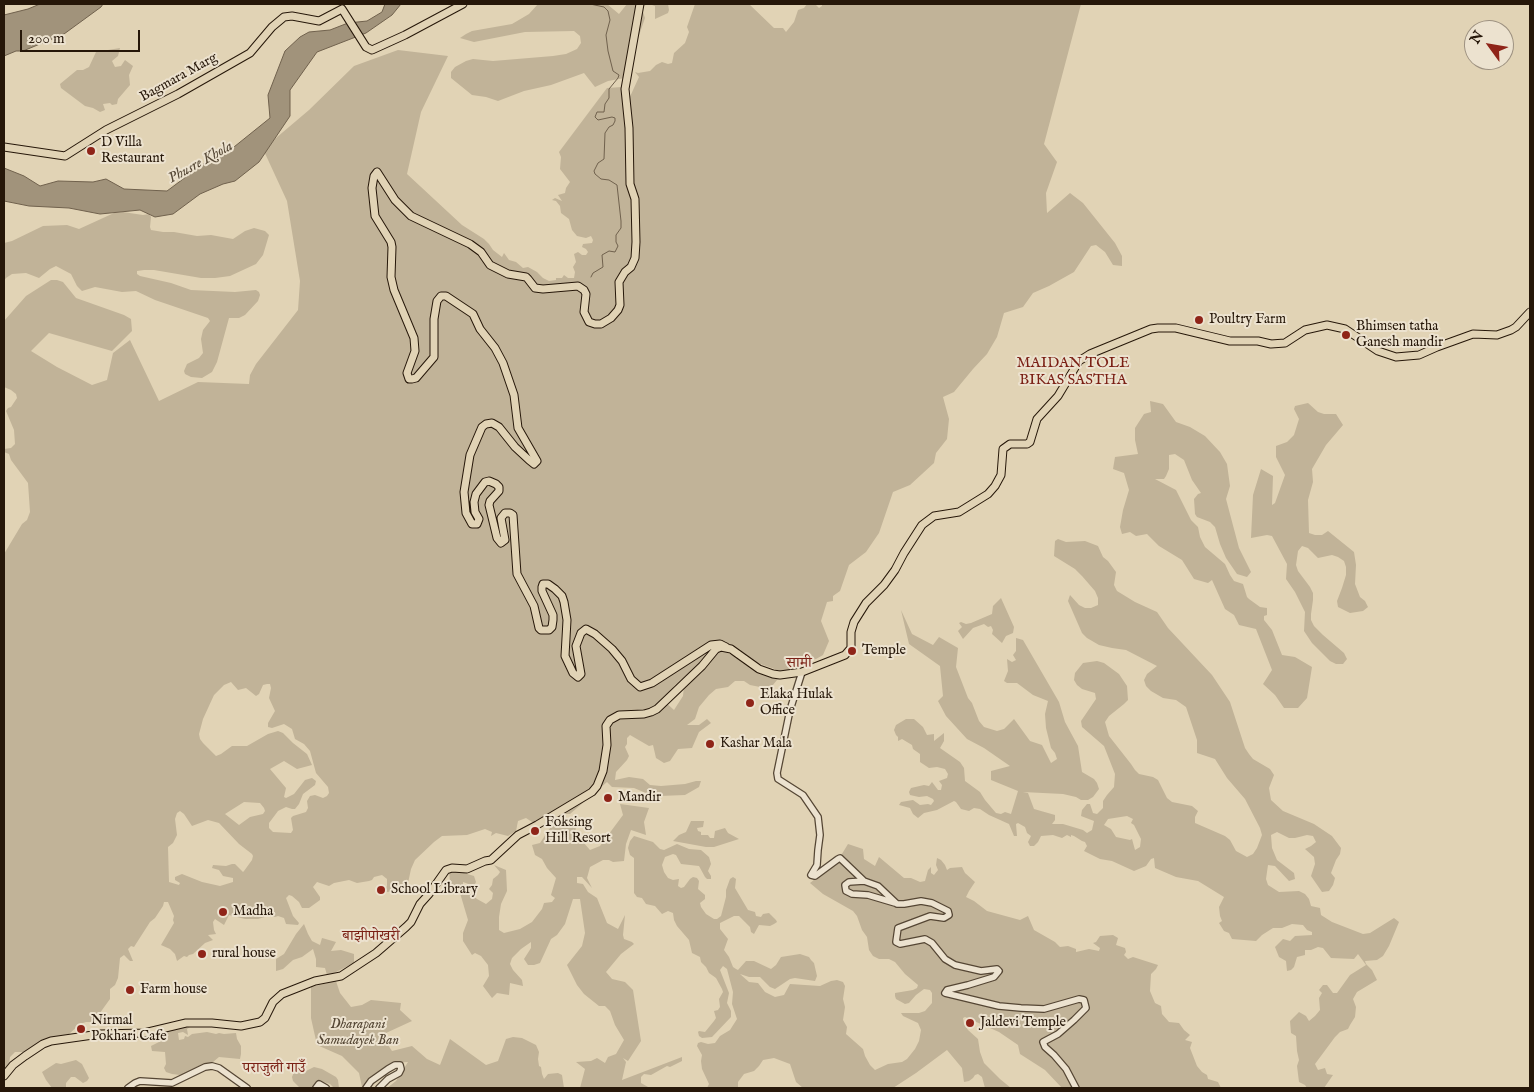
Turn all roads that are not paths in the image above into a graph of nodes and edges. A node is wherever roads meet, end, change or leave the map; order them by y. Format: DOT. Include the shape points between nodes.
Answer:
graph roads {
  1 [pos="463,4"];
  2 [pos="640,4"];
  3 [pos="4,147"];
  4 [pos="1530,312"];
  5 [pos="726,648"];
  6 [pos="802,672"];
  7 [pos="864,881"];
  8 [pos="897,904"];
  9 [pos="4,1076"];
  10 [pos="128,1088"];
  11 [pos="247,1088"];
  12 [pos="316,1088"];
  13 [pos="326,1088"];
  14 [pos="366,1088"];
  15 [pos="379,1088"];
  16 [pos="1076,1088"];
  1 -- 3 [label="main road, Bagmara Marg" via="375,49 369,49 342,10 320,21 284,17 250,53 106,130 65,156"];
  2 -- 5 [label="main road" via="625,89 636,242 631,267 619,282 618,310 606,322 589,322 584,312 586,294 581,288 574,285 538,289 526,277 493,268 478,248 411,216 395,200 378,172 372,188 375,216 391,242 394,290 416,346 407,376 412,380 416,378 434,358 436,308 439,298 444,296 473,314 503,363 514,395 518,428 537,461 534,464 529,460 499,428 492,423 486,424 470,455 464,492 466,512 472,524 477,524 476,494 485,482 499,487 489,505 497,538 501,543 505,540 501,518 510,513 513,515 517,574 542,630 549,630 553,620 542,591 543,584 548,584 562,596 567,620 564,656 573,673 578,677 581,674 576,646 586,629 612,649 631,680 640,687 652,683 711,644"];
  4 -- 6 [label="main road" via="1516,327 1497,335 1473,334 1426,352 1396,357 1378,351 1345,329 1328,325 1305,330 1280,344 1230,341 1176,328 1158,328 1090,354 1079,361 1058,396 1037,418 1030,442 1003,448 1001,475 988,494 959,512 934,516 922,525 895,570 854,622 849,652"];
  5 -- 6 [label="main road" via="766,672 780,675"];
  5 -- 9 [label="main road" via="716,649 657,709 619,714 610,720 606,726 603,771 592,792 538,826 518,834 491,860 467,868 446,870 403,931 341,976 315,981 282,994 257,1024 186,1024 144,1033 100,1034 51,1041 25,1056"];
  6 -- 7 [label="street" via="790,710 778,779 804,795 818,817 817,864 811,875 815,876 840,858"];
  7 -- 8 [label="street" via="878,886"];
  7 -- 8 [label="street" via="850,882 845,885 846,891"];
  8 -- 16 [label="street" via="932,903 948,911 949,915 941,918 930,916 898,928 896,942 925,939 955,965 999,971 994,977 946,990 945,993 1021,1008 1044,1009 1084,1000 1086,1008 1058,1034 1043,1042 1066,1069"];
  10 -- 11 [label="street" via="140,1081 172,1083 212,1066"];
  12 -- 13 [label="street" via="321,1084"];
  14 -- 15 [label="street" via="379,1075 400,1065 399,1072"];
}
